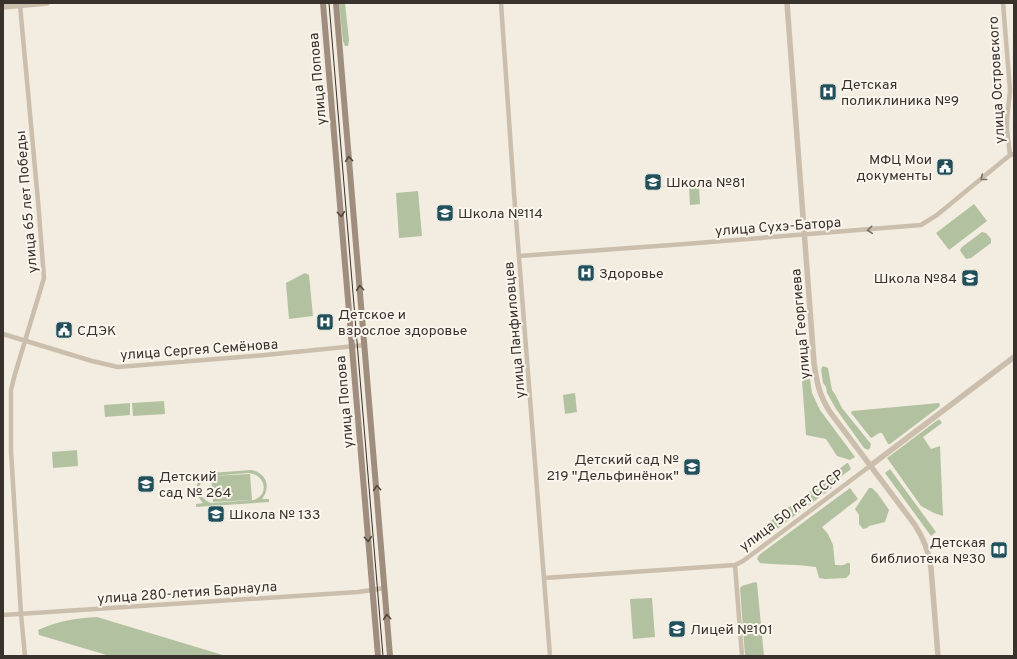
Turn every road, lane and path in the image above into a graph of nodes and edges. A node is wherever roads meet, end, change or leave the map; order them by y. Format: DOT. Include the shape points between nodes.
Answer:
graph roads {
  1 [pos="47,3"];
  2 [pos="323,3"];
  3 [pos="336,3"];
  4 [pos="501,3"];
  5 [pos="787,3"];
  6 [pos="1003,3"];
  7 [pos="20,5"];
  8 [pos="3,7"];
  9 [pos="1012,155"];
  10 [pos="805,235"];
  11 [pos="519,256"];
  12 [pos="3,334"];
  13 [pos="25,341"];
  14 [pos="365,345"];
  15 [pos="352,346"];
  16 [pos="1014,357"];
  17 [pos="870,466"];
  18 [pos="735,565"];
  19 [pos="544,578"];
  20 [pos="384,588"];
  21 [pos="372,590"];
  22 [pos="21,614"];
  23 [pos="3,615"];
  24 [pos="390,653"];
  25 [pos="377,654"];
  26 [pos="26,656"];
  27 [pos="550,656"];
  28 [pos="742,656"];
  29 [pos="938,656"];
  1 -- 7 [label="street"];
  2 -- 15 [label="main road, улица Попова, one-way"];
  14 -- 3 [label="main road, улица Попова, one-way"];
  4 -- 11 [label="street, улица Панфиловцев"];
  5 -- 10 [label="street, улица Георгиева"];
  6 -- 9 [label="street, улица Островского" via="1010,90 1007,127"];
  7 -- 8 [label="street"];
  7 -- 13 [label="street, улица 65 лет Победы" via="44,278"];
  9 -- 10 [label="street, улица Сухэ-Батора, one-way" via="921,225"];
  10 -- 11 [label="street, улица Сухэ-Батора"];
  10 -- 17 [label="street, улица Георгиева" via="818,389 830,412"];
  11 -- 19 [label="street, улица Панфиловцев"];
  12 -- 13 [label="street, улица Сергея Семёнова"];
  13 -- 15 [label="street, улица Сергея Семёнова" via="118,367"];
  13 -- 22 [label="street, улица 65 лет Победы" via="11,390"];
  14 -- 15 [label="street, улица Сергея Семёнова"];
  20 -- 14 [label="main road, улица Попова, one-way"];
  15 -- 21 [label="main road, улица Попова, one-way"];
  16 -- 17 [label="street, улица 50 лет СССР"];
  17 -- 18 [label="street, улица 50 лет СССР"];
  17 -- 29 [label="street, улица Георгиева" via="915,525 930,555"];
  18 -- 19 [label="street, улица 50 лет СССР"];
  18 -- 28 [label="street"];
  19 -- 27 [label="street, улица Панфиловцев"];
  20 -- 21 [label="street, улица 280-летия Барнаула"];
  24 -- 20 [label="main road, улица Попова, one-way"];
  21 -- 22 [label="street, улица 280-летия Барнаула"];
  21 -- 25 [label="main road, улица Попова"];
  22 -- 23 [label="street, улица 280-летия Барнаула"];
  22 -- 26 [label="street, улица 65 лет Победы"];
  24 -- 25 [label="main road"];
}
